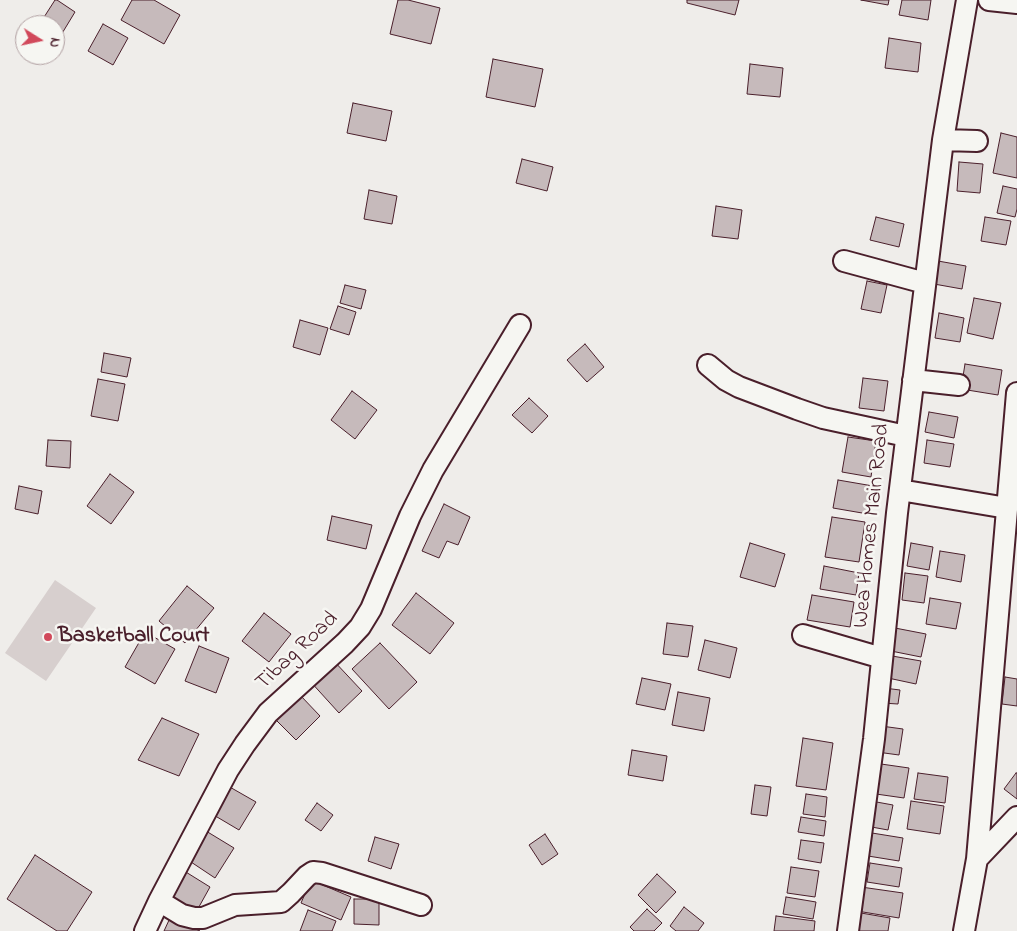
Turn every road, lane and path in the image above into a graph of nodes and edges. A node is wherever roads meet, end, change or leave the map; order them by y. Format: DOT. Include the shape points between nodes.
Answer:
graph roads {
  1 [pos="967,0"];
  2 [pos="989,0"];
  3 [pos="1017,3"];
  4 [pos="944,133"];
  5 [pos="977,141"];
  6 [pos="844,261"];
  7 [pos="925,283"];
  8 [pos="520,325"];
  9 [pos="708,365"];
  10 [pos="913,380"];
  11 [pos="959,385"];
  12 [pos="1017,393"];
  13 [pos="906,436"];
  14 [pos="900,490"];
  15 [pos="1007,508"];
  16 [pos="803,636"];
  17 [pos="882,658"];
  18 [pos="1017,817"];
  19 [pos="977,859"];
  20 [pos="159,901"];
  21 [pos="422,905"];
  22 [pos="145,931"];
  23 [pos="848,931"];
  24 [pos="964,931"];
  1 -- 4 [label="street, Wea Homes Main Road"];
  2 -- 3 [label="street"];
  4 -- 5 [label="street"];
  4 -- 7 [label="street, Wea Homes Main Road"];
  6 -- 7 [label="street"];
  7 -- 10 [label="street, Wea Homes Main Road"];
  8 -- 20 [label="street, Tibag Road" via="433,470 360,627 268,713 228,770"];
  9 -- 13 [label="street" via="739,387 797,409"];
  10 -- 11 [label="street"];
  10 -- 13 [label="street, Wea Homes Main Road"];
  12 -- 15 [label="street"];
  13 -- 14 [label="street, Wea Homes Main Road"];
  14 -- 15 [label="street"];
  14 -- 17 [label="street, Wea Homes Main Road"];
  15 -- 19 [label="street"];
  16 -- 17 [label="street"];
  17 -- 23 [label="street, Wea Homes Main Road"];
  18 -- 19 [label="street"];
  19 -- 24 [label="street"];
  20 -- 21 [label="street" via="182,915 203,918 235,905 281,902 313,872"];
  20 -- 22 [label="street, Tibag Road"];
}
